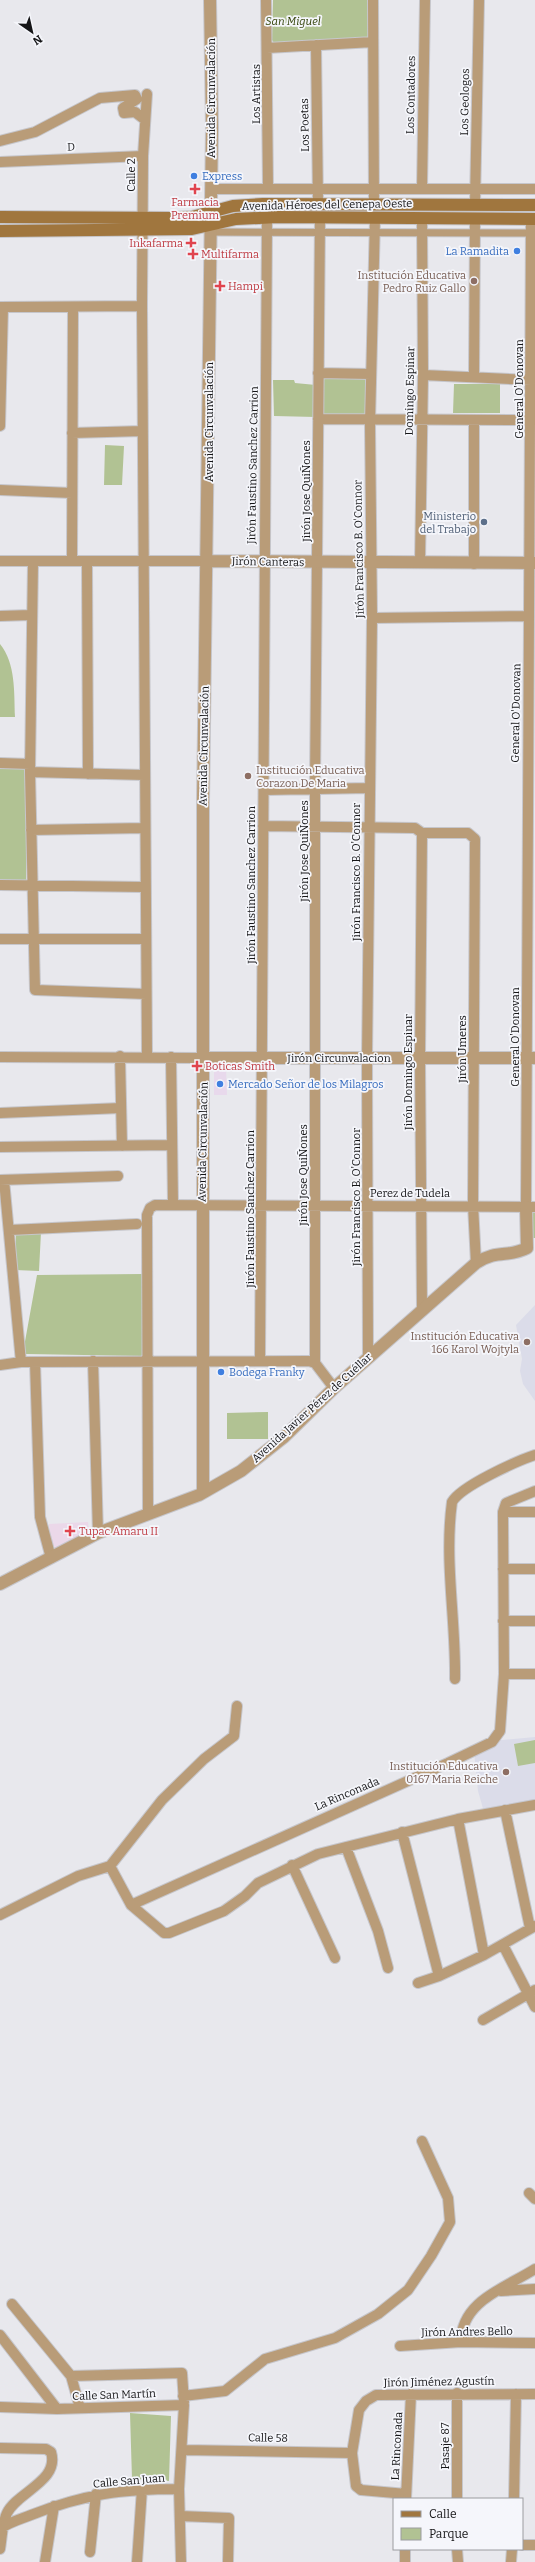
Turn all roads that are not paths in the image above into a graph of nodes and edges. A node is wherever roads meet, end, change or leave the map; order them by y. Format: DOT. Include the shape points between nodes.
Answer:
graph roads {
  1 [pos="210,0"];
  2 [pos="266,0"];
  3 [pos="373,0"];
  4 [pos="424,0"];
  5 [pos="479,0"];
  6 [pos="373,42"];
  7 [pos="316,45"];
  8 [pos="267,48"];
  9 [pos="147,94"];
  10 [pos="144,119"];
  11 [pos="0,141"];
  12 [pos="144,156"];
  13 [pos="0,162"];
  14 [pos="374,188"];
  15 [pos="211,189"];
  16 [pos="268,189"];
  17 [pos="318,189"];
  18 [pos="422,189"];
  19 [pos="535,189"];
  20 [pos="475,190"];
  21 [pos="318,204"];
  22 [pos="374,204"];
  23 [pos="475,204"];
  24 [pos="535,205"];
  25 [pos="0,217"];
  26 [pos="143,218"];
  27 [pos="267,218"];
  28 [pos="320,218"];
  29 [pos="375,219"];
  30 [pos="422,219"];
  31 [pos="475,219"];
  32 [pos="533,219"];
  33 [pos="210,223"];
  34 [pos="0,230"];
  35 [pos="143,230"];
  36 [pos="268,231"];
  37 [pos="320,231"];
  38 [pos="374,232"];
  39 [pos="422,232"];
  40 [pos="475,232"];
  41 [pos="533,233"];
  42 [pos="142,306"];
  43 [pos="1,307"];
  44 [pos="72,308"];
  45 [pos="318,373"];
  46 [pos="371,374"];
  47 [pos="423,375"];
  48 [pos="532,376"];
  49 [pos="474,377"];
  50 [pos="318,418"];
  51 [pos="370,418"];
  52 [pos="422,420"];
  53 [pos="533,420"];
  54 [pos="474,421"];
  55 [pos="0,426"];
  56 [pos="142,431"];
  57 [pos="72,433"];
  58 [pos="0,490"];
  59 [pos="72,493"];
  60 [pos="0,561"];
  61 [pos="33,561"];
  62 [pos="72,561"];
  63 [pos="87,561"];
  64 [pos="142,561"];
  65 [pos="208,561"];
  66 [pos="264,563"];
  67 [pos="318,563"];
  68 [pos="420,563"];
  69 [pos="532,563"];
  70 [pos="371,564"];
  71 [pos="474,564"];
  72 [pos="31,615"];
  73 [pos="0,616"];
  74 [pos="529,616"];
  75 [pos="372,618"];
  76 [pos="0,763"];
  77 [pos="30,768"];
  78 [pos="88,774"];
  79 [pos="144,775"];
  80 [pos="531,784"];
  81 [pos="315,787"];
  82 [pos="369,788"];
  83 [pos="264,790"];
  84 [pos="263,826"];
  85 [pos="316,826"];
  86 [pos="369,826"];
  87 [pos="144,828"];
  88 [pos="31,830"];
  89 [pos="422,833"];
  90 [pos="532,835"];
  91 [pos="0,885"];
  92 [pos="32,887"];
  93 [pos="144,887"];
  94 [pos="0,939"];
  95 [pos="145,939"];
  96 [pos="32,940"];
  97 [pos="146,994"];
  98 [pos="120,1056"];
  99 [pos="147,1056"];
  100 [pos="0,1057"];
  101 [pos="171,1057"];
  102 [pos="316,1057"];
  103 [pos="204,1058"];
  104 [pos="263,1058"];
  105 [pos="420,1058"];
  106 [pos="531,1058"];
  107 [pos="367,1059"];
  108 [pos="474,1059"];
  109 [pos="121,1108"];
  110 [pos="0,1113"];
  111 [pos="172,1145"];
  112 [pos="122,1146"];
  113 [pos="0,1147"];
  114 [pos="118,1176"];
  115 [pos="2,1180"];
  116 [pos="173,1205"];
  117 [pos="202,1205"];
  118 [pos="262,1205"];
  119 [pos="315,1205"];
  120 [pos="368,1205"];
  121 [pos="421,1205"];
  122 [pos="473,1205"];
  123 [pos="531,1207"];
  124 [pos="137,1224"];
  125 [pos="10,1230"];
  126 [pos="476,1264"];
  127 [pos="422,1311"];
  128 [pos="368,1358"];
  129 [pos="260,1360"];
  130 [pos="93,1361"];
  131 [pos="147,1361"];
  132 [pos="22,1362"];
  133 [pos="35,1362"];
  134 [pos="204,1362"];
  135 [pos="315,1363"];
  136 [pos="0,1365"];
  137 [pos="334,1388"];
  138 [pos="535,1455"];
  139 [pos="203,1491"];
  140 [pos="535,1491"];
  141 [pos="503,1512"];
  142 [pos="535,1512"];
  143 [pos="148,1514"];
  144 [pos="98,1533"];
  145 [pos="51,1558"];
  146 [pos="503,1568"];
  147 [pos="535,1568"];
  148 [pos="0,1584"];
  149 [pos="503,1621"];
  150 [pos="535,1621"];
  151 [pos="504,1674"];
  152 [pos="535,1674"];
  153 [pos="455,1679"];
  154 [pos="237,1706"];
  155 [pos="535,1805"];
  156 [pos="505,1810"];
  157 [pos="458,1819"];
  158 [pos="402,1832"];
  159 [pos="346,1847"];
  160 [pos="292,1865"];
  161 [pos="110,1866"];
  162 [pos="131,1905"];
  163 [pos="0,1915"];
  164 [pos="532,1927"];
  165 [pos="503,1945"];
  166 [pos="484,1955"];
  167 [pos="335,1958"];
  168 [pos="388,1968"];
  169 [pos="439,1976"];
  170 [pos="418,1983"];
  171 [pos="532,1992"];
  172 [pos="535,2007"];
  173 [pos="483,2020"];
  174 [pos="422,2141"];
  175 [pos="535,2269"];
  176 [pos="535,2289"];
  177 [pos="500,2291"];
  178 [pos="12,2304"];
  179 [pos="0,2335"];
  180 [pos="461,2342"];
  181 [pos="535,2342"];
  182 [pos="400,2346"];
  183 [pos="71,2376"];
  184 [pos="457,2393"];
  185 [pos="411,2394"];
  186 [pos="516,2394"];
  187 [pos="535,2394"];
  188 [pos="184,2400"];
  189 [pos="0,2407"];
  190 [pos="80,2408"];
  191 [pos="57,2409"];
  192 [pos="0,2448"];
  193 [pos="183,2450"];
  194 [pos="352,2453"];
  195 [pos="142,2489"];
  196 [pos="179,2489"];
  197 [pos="96,2494"];
  198 [pos="406,2497"];
  199 [pos="457,2498"];
  200 [pos="514,2498"];
  201 [pos="54,2506"];
  202 [pos="180,2516"];
  203 [pos="2,2527"];
  204 [pos="523,2545"];
  205 [pos="535,2545"];
  206 [pos="0,2549"];
  207 [pos="405,2550"];
  208 [pos="457,2550"];
  209 [pos="512,2550"];
  210 [pos="90,2552"];
  211 [pos="44,2562"];
  212 [pos="137,2562"];
  213 [pos="181,2562"];
  214 [pos="228,2562"];
  215 [pos="405,2562"];
  216 [pos="458,2562"];
  217 [pos="511,2562"];
  1 -- 15 [label="street, Avenida Circunvalación"];
  2 -- 8 [label="street, Los Artistas"];
  3 -- 6 [label="street"];
  4 -- 18 [label="street, Los Contadores"];
  5 -- 20 [label="street, Los Geologos"];
  6 -- 7 [label="street"];
  6 -- 14 [label="street"];
  7 -- 8 [label="street"];
  7 -- 17 [label="street, Los Poetas"];
  8 -- 16 [label="street, Los Artistas"];
  9 -- 10 [label="street, Calle 2"];
  10 -- 11 [label="street" via="135,112 124,113 123,108 137,99 135,95 112,96 100,98 35,132"];
  10 -- 12 [label="street, Calle 2"];
  12 -- 13 [label="street, D"];
  12 -- 26 [label="street, Calle 2"];
  14 -- 17 [label="street"];
  14 -- 18 [label="street"];
  14 -- 22 [label="street"];
  15 -- 16 [label="street"];
  15 -- 33 [label="street, Avenida Circunvalación"];
  16 -- 17 [label="street"];
  17 -- 21 [label="street, Los Poetas"];
  18 -- 20 [label="street"];
  19 -- 20 [label="street"];
  20 -- 23 [label="street, Los Geologos"];
  21 -- 22 [label="main road, Avenida Héroes del Cenepa Oeste"];
  21 -- 33 [label="main road, Avenida Héroes del Cenepa Oeste" via="233,206"];
  22 -- 23 [label="main road, Avenida Héroes del Cenepa Oeste"];
  23 -- 24 [label="main road, Avenida Héroes del Cenepa Oeste"];
  25 -- 26 [label="main road, Avenida Héroes del Cenepa Oeste"];
  26 -- 33 [label="main road, Avenida Héroes del Cenepa Oeste" via="192,217"];
  26 -- 35 [label="street, Calle 2"];
  27 -- 28 [label="main road, Avenida Héroes del Cenepa Oeste"];
  27 -- 33 [label="main road, Avenida Héroes del Cenepa Oeste"];
  27 -- 36 [label="street, Jirón Faustino Sanchez Carrion"];
  28 -- 29 [label="main road, Avenida Héroes del Cenepa Oeste"];
  28 -- 37 [label="street, Jirón Jose QuiÑones"];
  29 -- 30 [label="main road, Avenida Héroes del Cenepa Oeste"];
  29 -- 38 [label="street, Jirón Francisco B. O'Connor"];
  30 -- 31 [label="main road, Avenida Héroes del Cenepa Oeste"];
  30 -- 39 [label="street, Domingo Espinar"];
  31 -- 32 [label="main road, Avenida Héroes del Cenepa Oeste"];
  31 -- 40 [label="street"];
  32 -- 41 [label="street, General O'Donovan"];
  33 -- 35 [label="main road, Avenida Héroes del Cenepa Oeste" via="192,229"];
  33 -- 36 [label="street"];
  33 -- 65 [label="street, Avenida Circunvalación"];
  34 -- 35 [label="main road, Avenida Héroes del Cenepa Oeste"];
  35 -- 42 [label="street, Calle 2"];
  36 -- 37 [label="street"];
  36 -- 66 [label="street, Jirón Faustino Sanchez Carrion"];
  37 -- 38 [label="street"];
  37 -- 45 [label="street, Jirón Jose QuiÑones"];
  38 -- 39 [label="street"];
  38 -- 46 [label="street, Jirón Francisco B. O'Connor"];
  39 -- 40 [label="street"];
  39 -- 47 [label="street, Domingo Espinar"];
  40 -- 41 [label="street"];
  40 -- 49 [label="street"];
  41 -- 48 [label="street, General O'Donovan"];
  42 -- 44 [label="street"];
  42 -- 56 [label="street, Calle 2"];
  43 -- 44 [label="street"];
  43 -- 55 [label="street"];
  44 -- 57 [label="street"];
  45 -- 46 [label="street"];
  45 -- 50 [label="street, Jirón Jose QuiÑones"];
  46 -- 51 [label="street, Jirón Francisco B. O'Connor"];
  47 -- 49 [label="street"];
  47 -- 52 [label="street, Domingo Espinar"];
  48 -- 49 [label="street"];
  48 -- 53 [label="street, General O'Donovan"];
  50 -- 51 [label="street"];
  50 -- 67 [label="street, Jirón Jose QuiÑones"];
  51 -- 52 [label="street"];
  51 -- 70 [label="street, Jirón Francisco B. O'Connor"];
  52 -- 54 [label="street"];
  52 -- 68 [label="street, Domingo Espinar"];
  53 -- 54 [label="street"];
  53 -- 69 [label="street, General O'Donovan"];
  54 -- 71 [label="street"];
  56 -- 57 [label="street"];
  56 -- 64 [label="street, Calle 2"];
  57 -- 59 [label="street"];
  58 -- 59 [label="street"];
  59 -- 62 [label="street"];
  60 -- 61 [label="street, Jirón Canteras"];
  61 -- 62 [label="street, Jirón Canteras"];
  61 -- 72 [label="street"];
  62 -- 63 [label="street, Jirón Canteras"];
  63 -- 64 [label="street, Jirón Canteras"];
  63 -- 78 [label="street"];
  64 -- 65 [label="street, Jirón Canteras"];
  64 -- 79 [label="street, Calle 2"];
  65 -- 66 [label="street, Jirón Canteras"];
  65 -- 103 [label="street, Avenida Circunvalación" via="203,802"];
  66 -- 67 [label="street, Jirón Canteras"];
  66 -- 83 [label="street, Jirón Faustino Sanchez Carrion"];
  67 -- 70 [label="street, Jirón Canteras"];
  67 -- 81 [label="street, Jirón Jose QuiÑones"];
  68 -- 70 [label="street, Jirón Canteras"];
  68 -- 71 [label="street, Jirón Canteras"];
  69 -- 71 [label="street, Jirón Canteras"];
  69 -- 74 [label="street, General O'Donovan"];
  70 -- 75 [label="street, Jirón Francisco B. O'Connor"];
  72 -- 73 [label="street"];
  72 -- 77 [label="street"];
  74 -- 75 [label="street"];
  74 -- 80 [label="street, General O'Donovan"];
  75 -- 82 [label="street, Jirón Francisco B. O'Connor"];
  76 -- 77 [label="street"];
  77 -- 78 [label="street"];
  77 -- 88 [label="street"];
  78 -- 79 [label="street"];
  79 -- 87 [label="street, Calle 2"];
  80 -- 90 [label="street, General O'Donovan"];
  81 -- 82 [label="street"];
  81 -- 83 [label="street"];
  81 -- 85 [label="street, Jirón Jose QuiÑones"];
  82 -- 86 [label="street, Jirón Francisco B. O'Connor"];
  83 -- 84 [label="street, Jirón Faustino Sanchez Carrion"];
  84 -- 85 [label="street"];
  84 -- 104 [label="street, Jirón Faustino Sanchez Carrion"];
  85 -- 86 [label="street"];
  85 -- 102 [label="street, Jirón Jose QuiÑones"];
  86 -- 89 [label="street" via="415,828"];
  86 -- 107 [label="street, Jirón Francisco B. O'Connor"];
  87 -- 88 [label="street"];
  87 -- 93 [label="street, Calle 2"];
  88 -- 92 [label="street"];
  89 -- 105 [label="street, Jirón Domingo Espinar"];
  89 -- 108 [label="street, Jirón Umeres" via="472,835 475,839"];
  90 -- 106 [label="street, General O'Donovan"];
  91 -- 92 [label="street"];
  92 -- 93 [label="street"];
  92 -- 96 [label="street"];
  93 -- 95 [label="street, Calle 2"];
  94 -- 96 [label="street"];
  95 -- 96 [label="street"];
  95 -- 97 [label="street, Calle 2"];
  96 -- 97 [label="street" via="35,990"];
  97 -- 99 [label="street, Calle 2"];
  98 -- 99 [label="street, Jirón Circunvalacion"];
  98 -- 100 [label="street, Jirón Circunvalacion"];
  98 -- 109 [label="street"];
  99 -- 101 [label="street, Jirón Circunvalacion"];
  101 -- 103 [label="street, Jirón Circunvalacion"];
  101 -- 111 [label="street"];
  102 -- 104 [label="street, Jirón Circunvalacion"];
  102 -- 107 [label="street, Jirón Circunvalacion"];
  102 -- 119 [label="street, Jirón Jose QuiÑones"];
  103 -- 104 [label="street, Jirón Circunvalacion"];
  103 -- 117 [label="street, Avenida Circunvalación"];
  104 -- 118 [label="street, Jirón Faustino Sanchez Carrion"];
  105 -- 107 [label="street, Jirón Circunvalacion"];
  105 -- 108 [label="street, Jirón Circunvalacion"];
  105 -- 121 [label="street, Jirón Domingo Espinar"];
  106 -- 108 [label="street, Jirón Circunvalacion"];
  106 -- 123 [label="street, General O'Donovan"];
  107 -- 120 [label="street, Jirón Francisco B. O'Connor"];
  108 -- 122 [label="street, Jirón Umeres"];
  109 -- 110 [label="street"];
  109 -- 112 [label="street"];
  111 -- 112 [label="street"];
  111 -- 116 [label="street"];
  112 -- 113 [label="street"];
  114 -- 115 [label="street"];
  115 -- 125 [label="street"];
  116 -- 117 [label="street, Perez de Tudela"];
  116 -- 131 [label="street, Perez de Tudela" via="155,1205 150,1208 147,1215"];
  117 -- 118 [label="street, Perez de Tudela"];
  117 -- 134 [label="street, Avenida Circunvalación"];
  118 -- 119 [label="street, Perez de Tudela"];
  118 -- 129 [label="street, Jirón Faustino Sanchez Carrion"];
  119 -- 120 [label="street, Perez de Tudela"];
  119 -- 135 [label="street, Jirón Jose QuiÑones"];
  120 -- 121 [label="street, Perez de Tudela"];
  120 -- 128 [label="street, Jirón Francisco B. O'Connor"];
  121 -- 122 [label="street, Perez de Tudela"];
  121 -- 127 [label="street, Jirón Domingo Espinar"];
  122 -- 123 [label="street, Perez de Tudela"];
  122 -- 126 [label="street, Jirón Umeres"];
  123 -- 126 [label="street, Avenida Javier Pérez de Cuéllar" via="527,1248 517,1253 487,1256"];
  124 -- 125 [label="street"];
  125 -- 132 [label="street"];
  126 -- 127 [label="street, Avenida Javier Pérez de Cuéllar"];
  127 -- 128 [label="street, Avenida Javier Pérez de Cuéllar"];
  128 -- 137 [label="street, Avenida Javier Pérez de Cuéllar"];
  129 -- 134 [label="street"];
  129 -- 135 [label="street"];
  130 -- 131 [label="street"];
  130 -- 133 [label="street"];
  130 -- 144 [label="street"];
  131 -- 134 [label="street"];
  131 -- 143 [label="street"];
  132 -- 133 [label="street"];
  132 -- 136 [label="street"];
  133 -- 145 [label="street" via="40,1517"];
  134 -- 139 [label="street, Avenida Circunvalación"];
  135 -- 137 [label="street"];
  137 -- 139 [label="street, Avenida Javier Pérez de Cuéllar" via="284,1437 241,1471"];
  138 -- 153 [label="street" via="507,1466 460,1493 452,1502 449,1587"];
  139 -- 143 [label="street, Avenida Javier Pérez de Cuéllar" via="199,1495"];
  140 -- 141 [label="street" via="506,1503"];
  141 -- 142 [label="street"];
  141 -- 146 [label="street, La Rinconada"];
  143 -- 144 [label="street, Avenida Javier Pérez de Cuéllar"];
  144 -- 145 [label="street, Avenida Javier Pérez de Cuéllar"];
  145 -- 148 [label="street, Avenida Javier Pérez de Cuéllar"];
  146 -- 147 [label="street"];
  146 -- 149 [label="street, La Rinconada"];
  149 -- 150 [label="street"];
  149 -- 151 [label="street, La Rinconada"];
  151 -- 152 [label="street"];
  151 -- 162 [label="street, La Rinconada" via="500,1730 492,1742"];
  154 -- 161 [label="street" via="234,1736 204,1759 162,1800"];
  155 -- 156 [label="street"];
  156 -- 157 [label="street"];
  156 -- 164 [label="street"];
  157 -- 158 [label="street"];
  157 -- 166 [label="street"];
  158 -- 159 [label="street"];
  158 -- 169 [label="street"];
  159 -- 160 [label="street" via="318,1854"];
  159 -- 168 [label="street" via="378,1931"];
  160 -- 162 [label="street" via="258,1883 224,1911 169,1933 164,1933"];
  160 -- 167 [label="street"];
  161 -- 162 [label="street"];
  161 -- 163 [label="street" via="78,1876"];
  164 -- 165 [label="street"];
  165 -- 166 [label="street"];
  165 -- 171 [label="street"];
  166 -- 169 [label="street"];
  169 -- 170 [label="street"];
  171 -- 172 [label="street"];
  171 -- 173 [label="street"];
  174 -- 188 [label="street, Calle San Martín" via="448,2198 450,2222 408,2290 378,2314 335,2338 265,2360 225,2391"];
  175 -- 177 [label="street"];
  176 -- 177 [label="street"];
  177 -- 180 [label="street" via="476,2304 466,2316 461,2330"];
  178 -- 183 [label="street"];
  179 -- 191 [label="street"];
  180 -- 181 [label="street, Jirón Andres Bello"];
  180 -- 182 [label="street, Jirón Andres Bello"];
  183 -- 188 [label="street" via="182,2373"];
  183 -- 190 [label="street"];
  184 -- 185 [label="street, Jirón Jiménez Agustín"];
  184 -- 186 [label="street, Jirón Jiménez Agustín"];
  184 -- 199 [label="street, Pasaje 87"];
  185 -- 194 [label="street, Jirón Jiménez Agustín" via="376,2395 366,2401 359,2410"];
  185 -- 198 [label="street, La Rinconada"];
  186 -- 187 [label="street, Jirón Jiménez Agustín"];
  186 -- 200 [label="street"];
  188 -- 190 [label="street, Calle San Martín"];
  188 -- 193 [label="street"];
  189 -- 191 [label="street, Calle San Martín"];
  190 -- 191 [label="street, Calle San Martín"];
  192 -- 203 [label="street" via="46,2449 52,2456 46,2476 14,2503 6,2513"];
  193 -- 194 [label="street, Calle 58"];
  193 -- 196 [label="street, Calle San Juan"];
  194 -- 198 [label="street, Jirón Jiménez Agustín" via="357,2489"];
  195 -- 196 [label="street, Calle San Juan"];
  195 -- 197 [label="street, Calle San Juan"];
  195 -- 212 [label="street"];
  196 -- 202 [label="street"];
  197 -- 201 [label="street, Calle San Juan"];
  197 -- 210 [label="street"];
  201 -- 203 [label="street, Calle San Juan"];
  201 -- 211 [label="street"];
  202 -- 213 [label="street"];
  202 -- 214 [label="street" via="229,2518"];
  203 -- 206 [label="street"];
  204 -- 205 [label="street"];
  207 -- 215 [label="street"];
  208 -- 216 [label="street"];
  209 -- 217 [label="street"];
}
